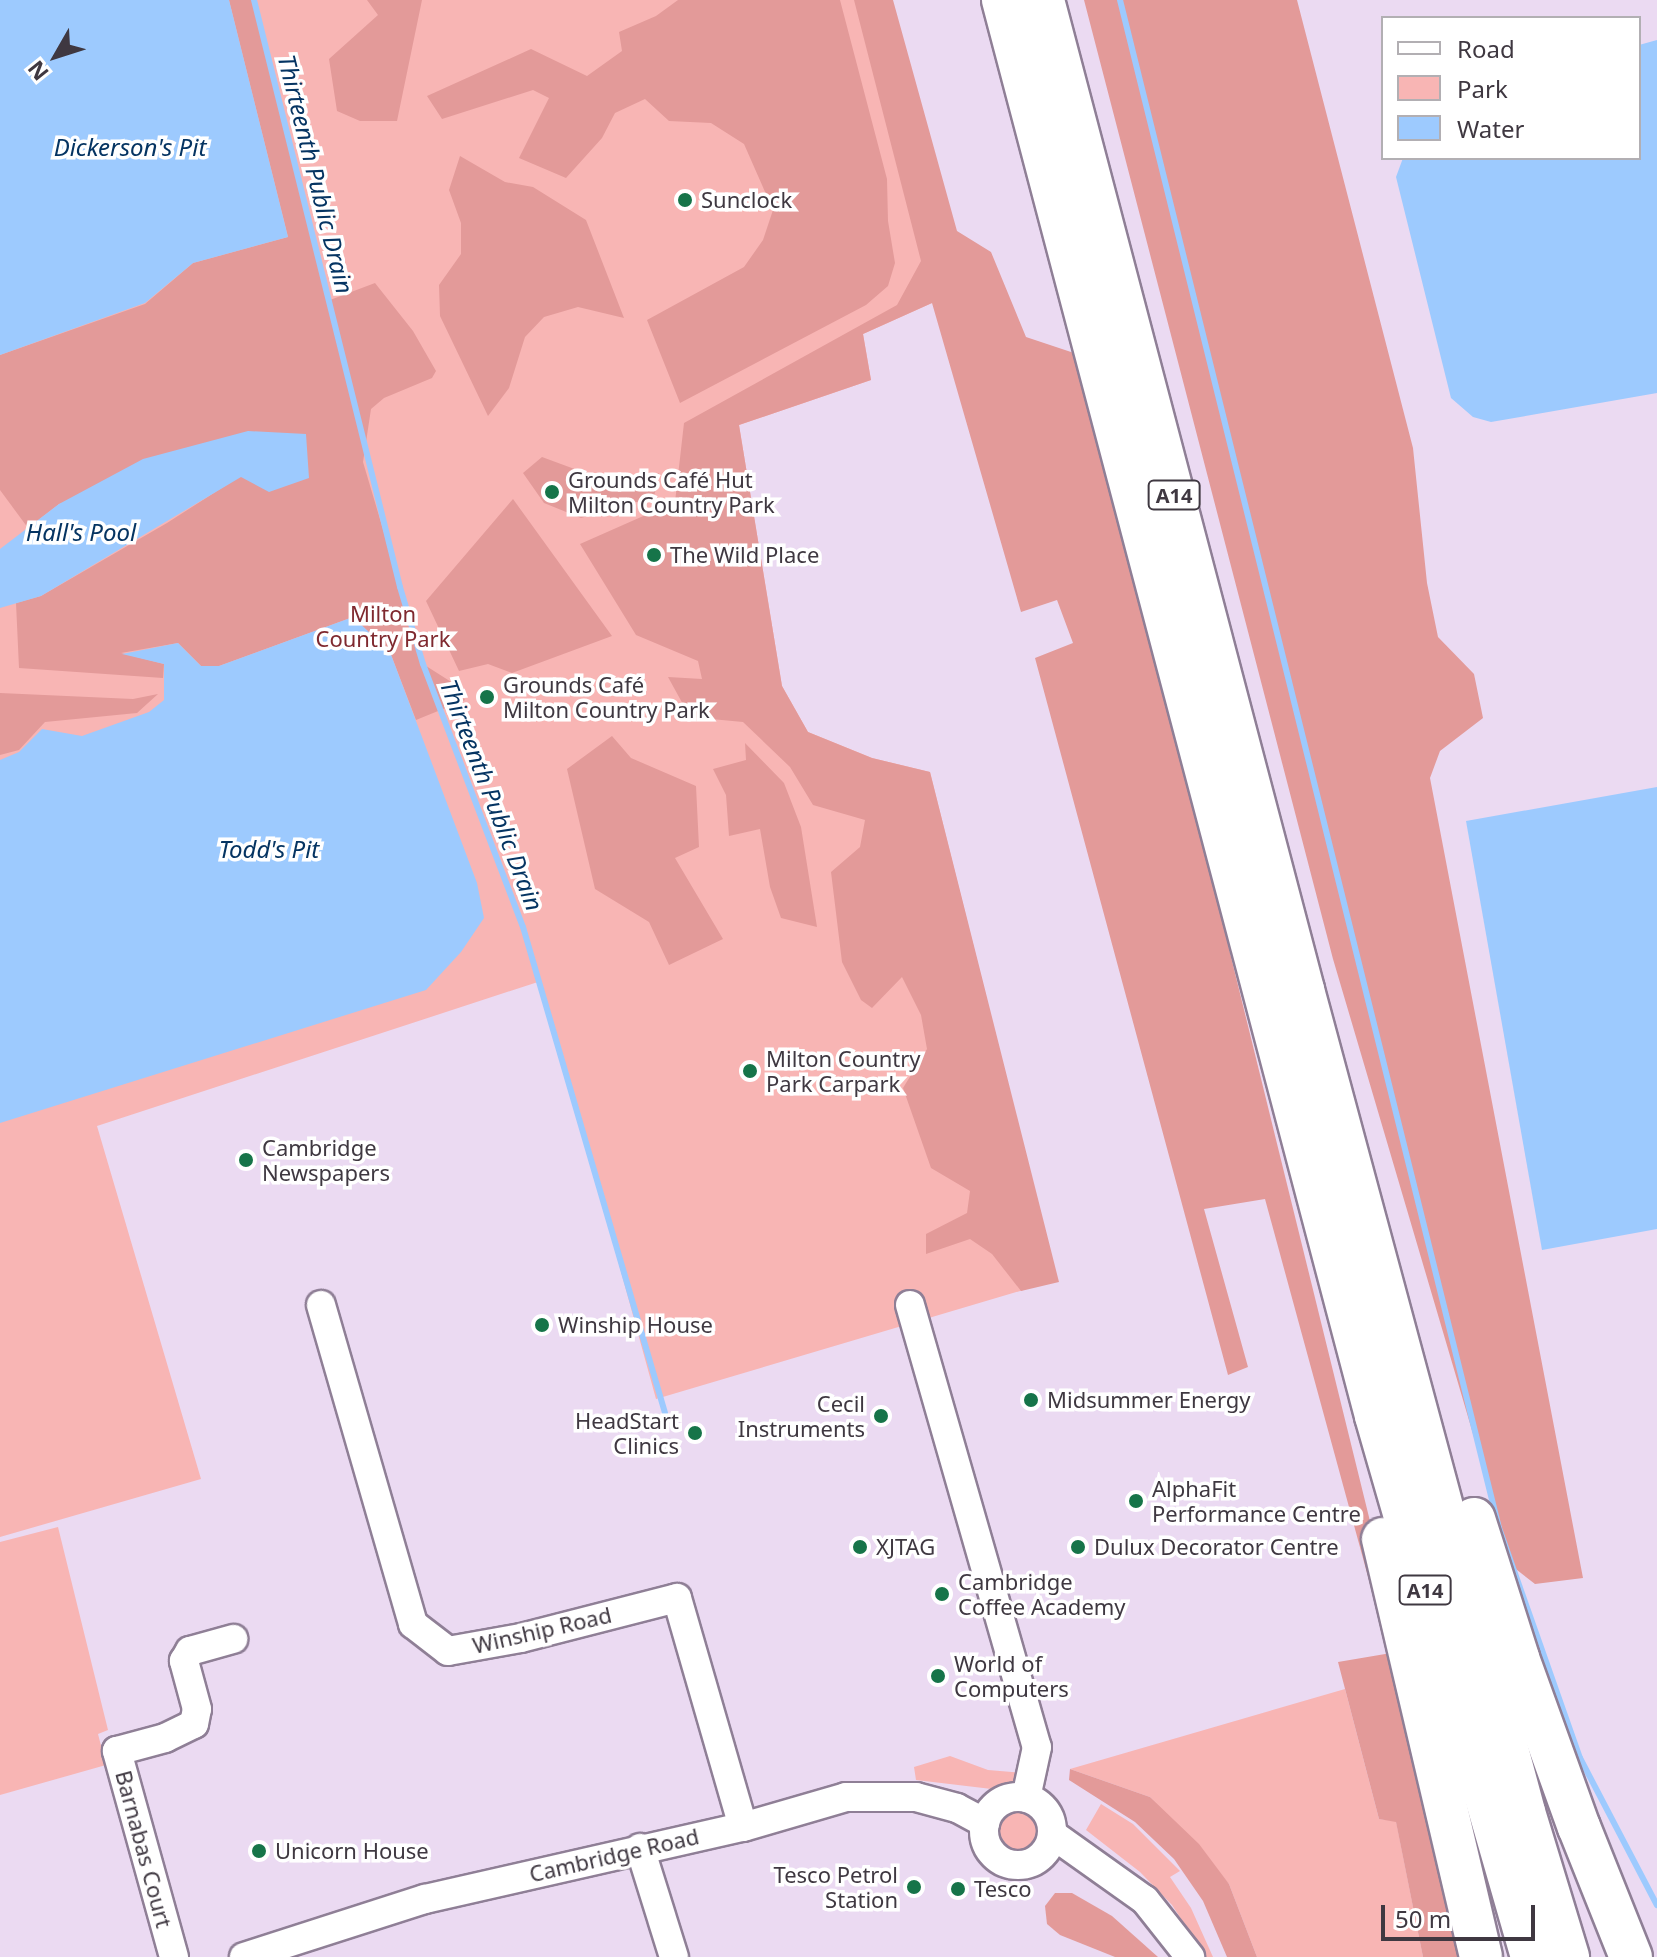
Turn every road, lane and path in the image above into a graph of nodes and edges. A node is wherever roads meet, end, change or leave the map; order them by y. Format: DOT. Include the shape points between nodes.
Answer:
graph roads {
  1 [pos="1003,0"];
  2 [pos="1043,0"];
  3 [pos="1326,1220"];
  4 [pos="321,1305"];
  5 [pos="910,1305"];
  6 [pos="1395,1327"];
  7 [pos="233,1639"];
  8 [pos="1026,1798"];
  9 [pos="985,1823"];
  10 [pos="743,1827"];
  11 [pos="1052,1834"];
  12 [pos="640,1848"];
  13 [pos="300,1948"];
  14 [pos="174,1957"];
  15 [pos="244,1957"];
  16 [pos="674,1957"];
  17 [pos="1190,1957"];
  18 [pos="1481,1957"];
  19 [pos="1532,1957"];
  20 [pos="1568,1957"];
  21 [pos="1631,1957"];
  1 -- 3 [label="highway, A14"];
  2 -- 6 [label="highway, A14"];
  3 -- 18 [label="highway, A14" via="1326,1285"];
  3 -- 19 [label="highway, A14" via="1376,1416"];
  4 -- 10 [label="street, Winship Road" via="413,1624 448,1651 677,1598"];
  5 -- 8 [label="street" via="1037,1747"];
  6 -- 20 [label="highway, A14" via="1524,1812"];
  6 -- 21 [label="highway, A14" via="1435,1397 1518,1658"];
  7 -- 14 [label="street, Barnabas Court" via="190,1651 184,1661 197,1709 194,1724 117,1751"];
  8 -- 9 [label="street" via="1000,1802"];
  8 -- 11 [label="street" via="1045,1812"];
  9 -- 10 [label="street, Cambridge Road" via="957,1808 878,1794 831,1801"];
  9 -- 11 [label="street" via="988,1847 1006,1863 1036,1860"];
  10 -- 12 [label="street, Cambridge Road"];
  11 -- 17 [label="street" via="1145,1900"];
  12 -- 13 [label="street, Cambridge Road" via="425,1899"];
  12 -- 16 [label="street"];
  13 -- 15 [label="street, Cambridge Road"];
}
